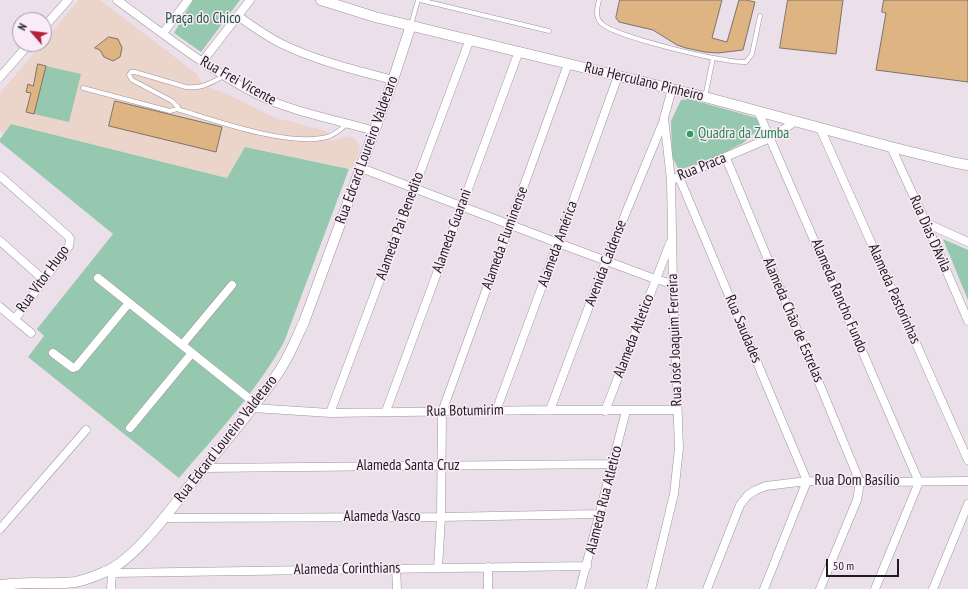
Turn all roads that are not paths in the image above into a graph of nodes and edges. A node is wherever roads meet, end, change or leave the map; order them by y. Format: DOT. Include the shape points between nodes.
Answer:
graph roads {
  1 [pos="68,0"];
  2 [pos="117,0"];
  3 [pos="188,0"];
  4 [pos="250,0"];
  5 [pos="321,0"];
  6 [pos="419,0"];
  7 [pos="599,0"];
  8 [pos="238,16"];
  9 [pos="760,16"];
  10 [pos="52,18"];
  11 [pos="411,26"];
  12 [pos="549,31"];
  13 [pos="163,33"];
  14 [pos="470,39"];
  15 [pos="22,52"];
  16 [pos="519,52"];
  17 [pos="713,58"];
  18 [pos="202,62"];
  19 [pos="568,64"];
  20 [pos="224,76"];
  21 [pos="618,76"];
  22 [pos="0,77"];
  23 [pos="393,80"];
  24 [pos="83,88"];
  25 [pos="672,89"];
  26 [pos="705,97"];
  27 [pos="178,109"];
  28 [pos="758,111"];
  29 [pos="664,118"];
  30 [pos="796,121"];
  31 [pos="347,123"];
  32 [pos="820,128"];
  33 [pos="374,131"];
  34 [pos="770,138"];
  35 [pos="891,147"];
  36 [pos="726,158"];
  37 [pos="968,164"];
  38 [pos="361,168"];
  39 [pos="0,176"];
  40 [pos="675,179"];
  41 [pos="414,189"];
  42 [pos="461,207"];
  43 [pos="926,223"];
  44 [pos="509,225"];
  45 [pos="672,238"];
  46 [pos="0,241"];
  47 [pos="968,242"];
  48 [pos="558,244"];
  49 [pos="606,261"];
  50 [pos="98,278"];
  51 [pos="655,279"];
  52 [pos="44,280"];
  53 [pos="673,284"];
  54 [pos="232,285"];
  55 [pos="129,303"];
  56 [pos="0,307"];
  57 [pos="15,319"];
  58 [pos="968,321"];
  59 [pos="31,333"];
  60 [pos="182,345"];
  61 [pos="53,353"];
  62 [pos="192,353"];
  63 [pos="254,406"];
  64 [pos="550,410"];
  65 [pos="677,410"];
  66 [pos="386,411"];
  67 [pos="496,411"];
  68 [pos="605,411"];
  69 [pos="626,411"];
  70 [pos="442,412"];
  71 [pos="330,413"];
  72 [pos="130,428"];
  73 [pos="86,430"];
  74 [pos="968,460"];
  75 [pos="613,464"];
  76 [pos="441,466"];
  77 [pos="204,468"];
  78 [pos="807,481"];
  79 [pos="968,481"];
  80 [pos="860,482"];
  81 [pos="919,482"];
  82 [pos="968,504"];
  83 [pos="600,514"];
  84 [pos="441,517"];
  85 [pos="163,518"];
  86 [pos="0,528"];
  87 [pos="587,566"];
  88 [pos="488,567"];
  89 [pos="396,568"];
  90 [pos="438,568"];
  91 [pos="110,571"];
  92 [pos="0,585"];
  93 [pos="111,589"];
  94 [pos="397,589"];
  95 [pos="488,589"];
  96 [pos="580,589"];
  97 [pos="651,589"];
  98 [pos="707,589"];
  99 [pos="764,589"];
  100 [pos="820,589"];
  101 [pos="875,589"];
  102 [pos="933,589"];
  1 -- 10 [label="street"];
  2 -- 13 [label="street, Rua Frei Vicente"];
  3 -- 13 [label="street"];
  4 -- 8 [label="street"];
  5 -- 11 [label="street, Rua Herculano Pinheiro"];
  6 -- 11 [label="lane"];
  6 -- 12 [label="lane"];
  7 -- 17 [label="lane" via="597,16 605,28 623,36"];
  8 -- 18 [label="street"];
  8 -- 23 [label="street" via="262,33 307,55"];
  9 -- 17 [label="lane" via="752,54 746,62"];
  11 -- 14 [label="street, Rua Herculano Pinheiro"];
  11 -- 23 [label="street, Rua Edcard Loureiro Valdetaro"];
  13 -- 18 [label="street, Rua Frei Vicente"];
  14 -- 16 [label="street, Rua Herculano Pinheiro"];
  14 -- 41 [label="street, Alameda Pai Benedito"];
  15 -- 22 [label="street"];
  16 -- 19 [label="street, Rua Herculano Pinheiro"];
  16 -- 42 [label="street, Alameda Guarani"];
  17 -- 26 [label="lane"];
  18 -- 20 [label="street, Rua Frei Vicente"];
  19 -- 21 [label="street, Rua Herculano Pinheiro"];
  19 -- 44 [label="street, Alameda Fluminense"];
  20 -- 27 [label="lane" via="199,88 192,88 131,72 129,77 132,80 172,102"];
  20 -- 31 [label="street, Rua Frei Vicente" via="280,104"];
  21 -- 25 [label="street, Rua Herculano Pinheiro"];
  21 -- 48 [label="street, Alameda América"];
  23 -- 33 [label="street, Rua Edcard Loureiro Valdetaro"];
  24 -- 27 [label="lane" via="170,111"];
  25 -- 26 [label="street, Rua Herculano Pinheiro"];
  25 -- 29 [label="street, Rua José Joaquim Ferreira"];
  26 -- 28 [label="street, Rua Herculano Pinheiro"];
  27 -- 31 [label="lane" via="256,132 306,140 329,137"];
  28 -- 30 [label="street, Rua Herculano Pinheiro"];
  28 -- 34 [label="street, Alameda Rancho Fundo"];
  29 -- 40 [label="street, Rua José Joaquim Ferreira"];
  29 -- 49 [label="street, Avenida Caldense"];
  30 -- 32 [label="street, Rua Herculano Pinheiro"];
  30 -- 34 [label="street, Rua Praca"];
  31 -- 33 [label="street, Rua Frei Vicente"];
  32 -- 35 [label="street, Rua Herculano Pinheiro"];
  32 -- 74 [label="street, Alameda Pastorinhas"];
  33 -- 38 [label="street, Rua Edcard Loureiro Valdetaro"];
  34 -- 36 [label="street, Rua Praca"];
  34 -- 81 [label="street, Alameda Rancho Fundo"];
  35 -- 37 [label="street, Rua Herculano Pinheiro"];
  35 -- 43 [label="street, Rua Dias D'Avila"];
  36 -- 40 [label="street, Rua Praca"];
  36 -- 80 [label="street, Alameda Chão de Estrelas"];
  38 -- 41 [label="street"];
  38 -- 63 [label="street, Rua Edcard Loureiro Valdetaro" via="292,349"];
  39 -- 52 [label="street, Rua Vitor Hugo" via="70,239 69,246"];
  40 -- 45 [label="street, Rua José Joaquim Ferreira"];
  40 -- 78 [label="street, Rua Saudades"];
  41 -- 42 [label="street"];
  41 -- 71 [label="street, Alameda Pai Benedito"];
  42 -- 44 [label="street"];
  42 -- 66 [label="street, Alameda Guarani"];
  43 -- 47 [label="street"];
  43 -- 58 [label="street, Rua Dias D'Avila"];
  44 -- 48 [label="street"];
  44 -- 70 [label="street, Alameda Fluminense"];
  45 -- 51 [label="street, Alameda Atletico"];
  45 -- 53 [label="street, Rua José Joaquim Ferreira"];
  46 -- 52 [label="street"];
  48 -- 49 [label="street"];
  48 -- 67 [label="street, Alameda América"];
  49 -- 51 [label="street"];
  49 -- 64 [label="street, Avenida Caldense"];
  50 -- 55 [label="street"];
  51 -- 53 [label="street"];
  51 -- 68 [label="street, Alameda Atletico"];
  52 -- 57 [label="street, Rua Vitor Hugo"];
  53 -- 65 [label="street, Rua José Joaquim Ferreira"];
  54 -- 60 [label="street"];
  55 -- 60 [label="street"];
  55 -- 61 [label="street" via="76,367 73,368"];
  56 -- 57 [label="street"];
  57 -- 59 [label="street"];
  60 -- 62 [label="street"];
  62 -- 63 [label="street"];
  62 -- 72 [label="street"];
  63 -- 71 [label="street, Rua Botumirim"];
  63 -- 77 [label="street, Rua Edcard Loureiro Valdetaro"];
  64 -- 67 [label="street, Rua Botumirim"];
  64 -- 68 [label="street, Rua Botumirim"];
  65 -- 69 [label="street, Rua Botumirim"];
  65 -- 97 [label="street, Rua José Joaquim Ferreira" via="679,448 674,494"];
  66 -- 70 [label="street, Rua Botumirim"];
  66 -- 71 [label="street, Rua Botumirim"];
  67 -- 70 [label="street, Rua Botumirim"];
  68 -- 69 [label="street, Rua Botumirim"];
  69 -- 75 [label="street, Alameda Rua Atletico"];
  70 -- 76 [label="street, Alameda Fluminense"];
  73 -- 86 [label="street"];
  75 -- 76 [label="street, Alameda Santa Cruz"];
  75 -- 83 [label="street, Alameda Rua Atletico"];
  76 -- 77 [label="street, Alameda Santa Cruz"];
  76 -- 84 [label="street, Alameda Fluminense"];
  77 -- 85 [label="street, Rua Edcard Loureiro Valdetaro"];
  78 -- 80 [label="street, Rua Dom Basílio"];
  78 -- 98 [label="street, Rua Dom Basílio" via="766,486 748,495 740,505"];
  78 -- 99 [label="street"];
  79 -- 81 [label="street, Rua Dom Basílio"];
  80 -- 81 [label="street, Rua Dom Basílio"];
  80 -- 100 [label="street" via="857,500"];
  81 -- 101 [label="street"];
  82 -- 102 [label="street"];
  83 -- 84 [label="street, Alameda Vasco"];
  83 -- 87 [label="street, Alameda Rua Atletico"];
  84 -- 85 [label="street, Alameda Vasco"];
  84 -- 90 [label="street, Alameda Fluminense"];
  85 -- 91 [label="street, Rua Edcard Loureiro Valdetaro" via="140,545"];
  87 -- 88 [label="street, Alameda Corinthians"];
  87 -- 96 [label="street, Alameda Rua Atletico"];
  88 -- 90 [label="street, Alameda Corinthians"];
  88 -- 95 [label="street"];
  89 -- 90 [label="street, Alameda Corinthians"];
  89 -- 91 [label="street, Alameda Corinthians"];
  89 -- 94 [label="street"];
  91 -- 92 [label="street, Rua Edcard Loureiro Valdetaro" via="77,582"];
  91 -- 93 [label="street"];
}
